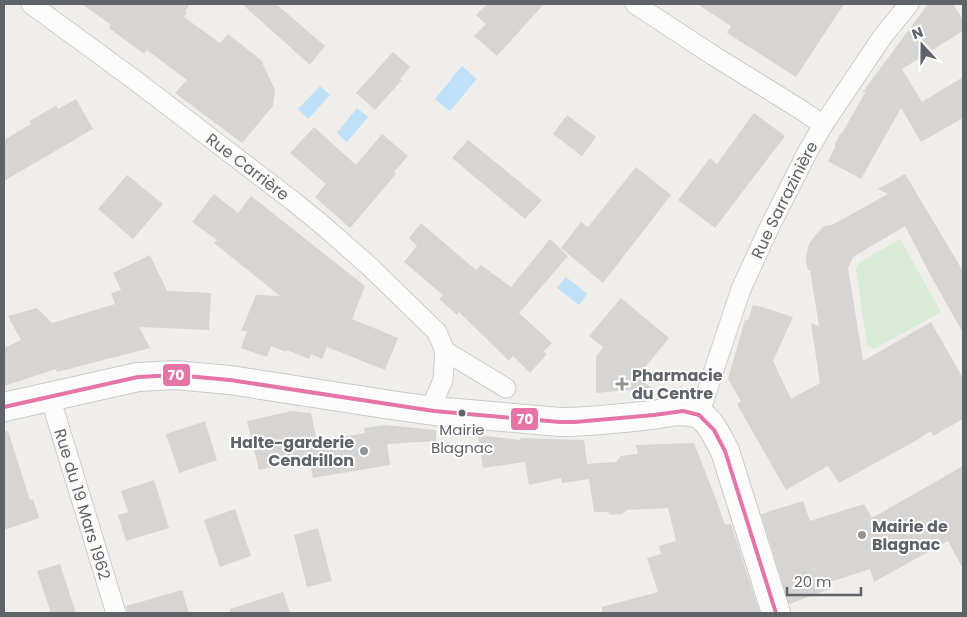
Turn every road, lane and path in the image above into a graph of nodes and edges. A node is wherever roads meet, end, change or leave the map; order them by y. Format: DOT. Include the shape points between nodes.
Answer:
graph roads {
  1 [pos="31,4"];
  2 [pos="636,4"];
  3 [pos="909,4"];
  4 [pos="823,125"];
  5 [pos="445,351"];
  6 [pos="506,388"];
  7 [pos="50,397"];
  8 [pos="4,407"];
  9 [pos="434,411"];
  10 [pos="700,414"];
  11 [pos="116,613"];
  12 [pos="776,613"];
  1 -- 5 [label="street, Rue Carrière" via="293,200 369,266 437,332"];
  2 -- 4 [label="street"];
  3 -- 4 [label="street, Rue Sarrazinière" via="883,36"];
  4 -- 10 [label="street, Rue Sarrazinière" via="741,289"];
  5 -- 6 [label="street"];
  5 -- 9 [label="street" via="443,380 435,398"];
  7 -- 8 [label="main road"];
  7 -- 9 [label="main road" via="138,377 175,375 230,380"];
  7 -- 11 [label="street, Rue du 19 Mars 1962"];
  9 -- 10 [label="main road" via="560,422 682,411"];
  10 -- 12 [label="main road" via="714,430 725,451"];
}
